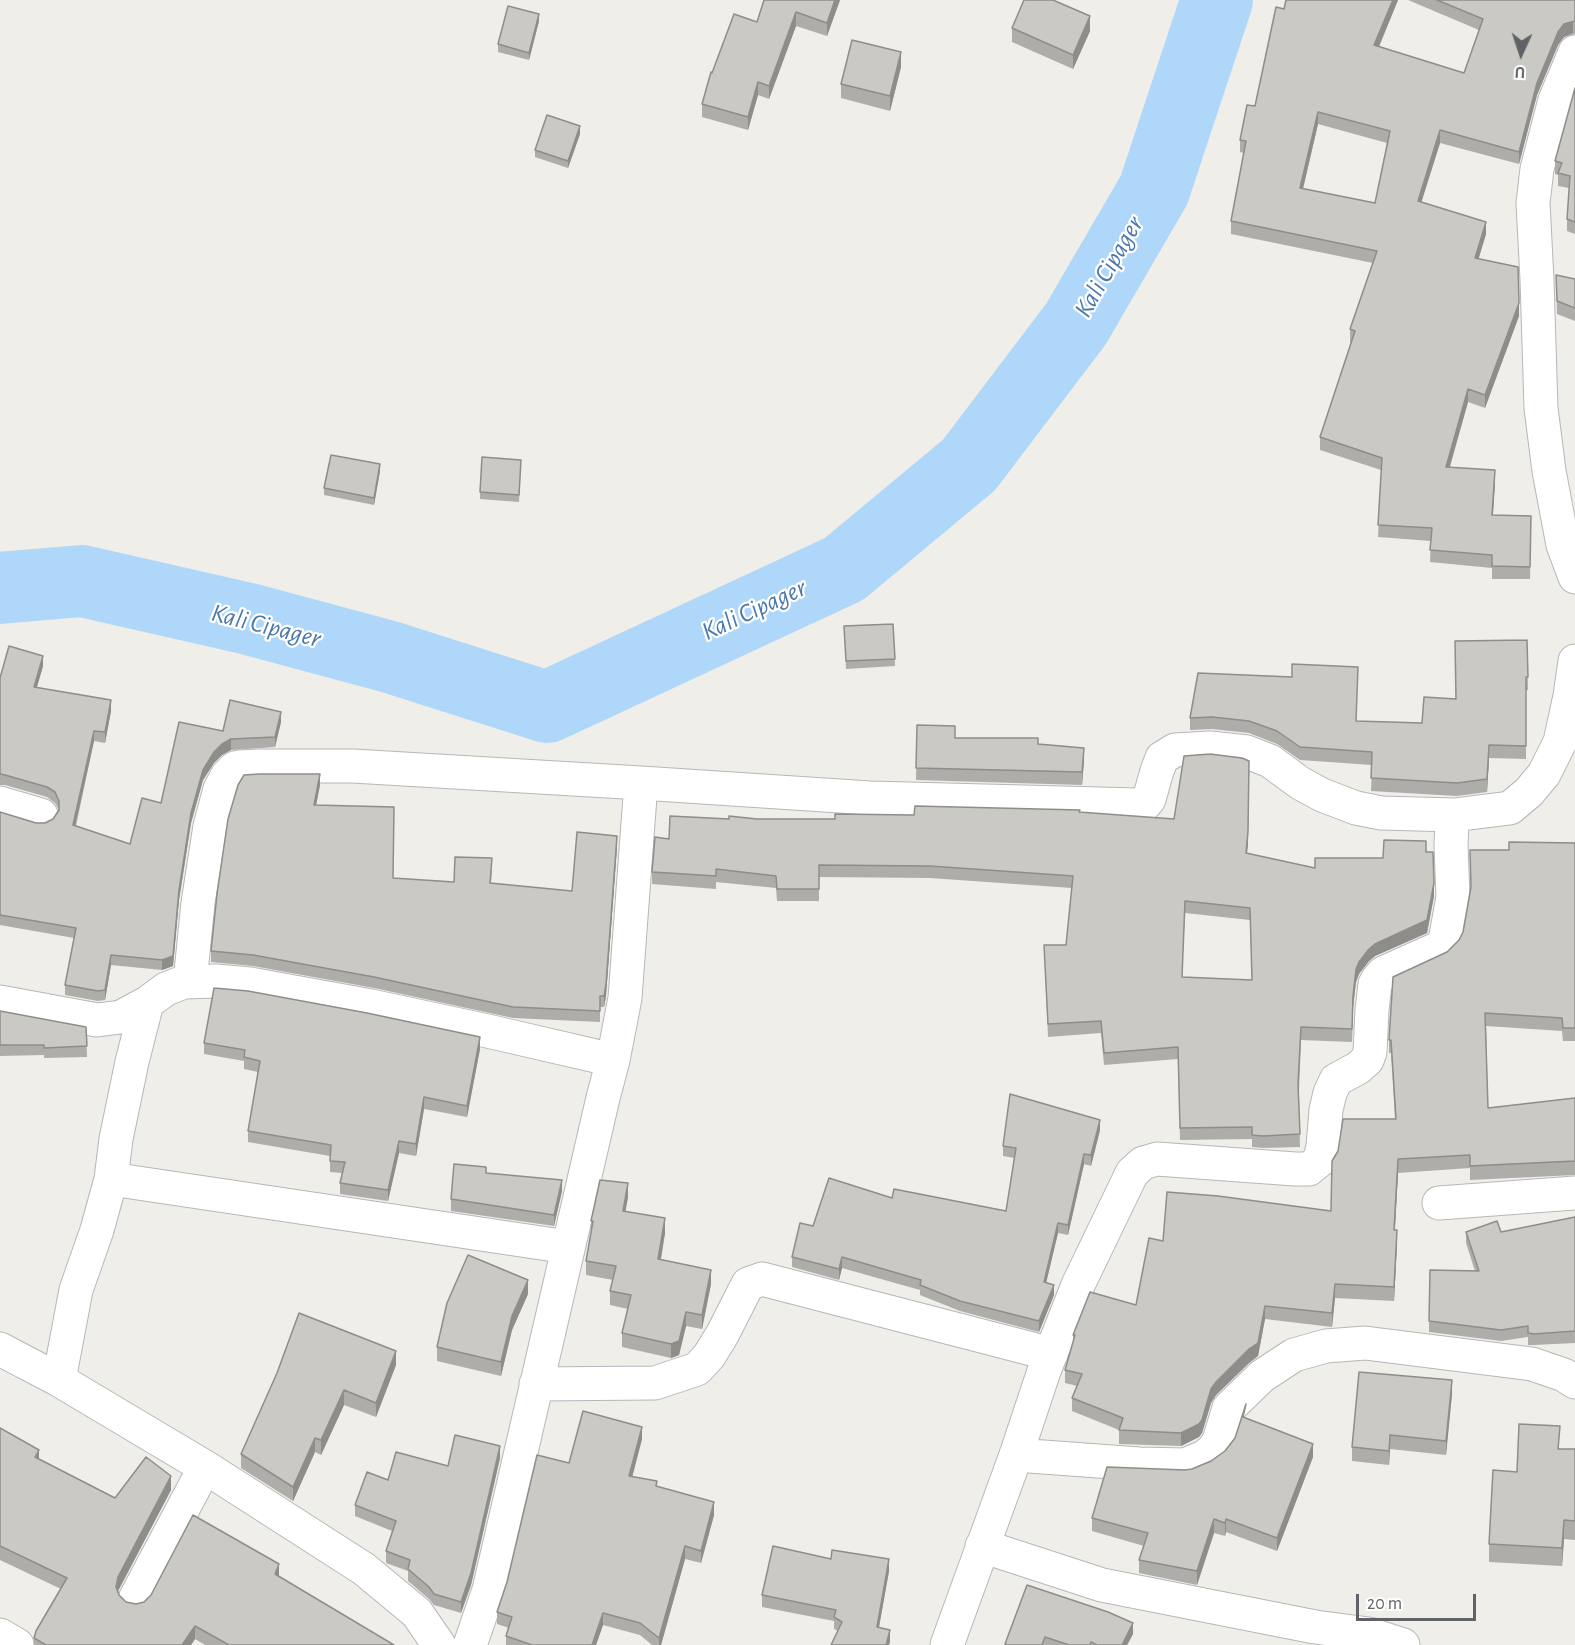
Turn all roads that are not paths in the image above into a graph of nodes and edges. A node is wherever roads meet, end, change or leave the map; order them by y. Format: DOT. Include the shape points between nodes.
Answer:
graph roads {
  1 [pos="1575,52"];
  2 [pos="1575,577"];
  3 [pos="1575,661"];
  4 [pos="641,783"];
  5 [pos="0,803"];
  6 [pos="41,815"];
  7 [pos="1454,815"];
  8 [pos="190,982"];
  9 [pos="0,1002"];
  10 [pos="147,1003"];
  11 [pos="613,1060"];
  12 [pos="111,1179"];
  13 [pos="1575,1193"];
  14 [pos="1439,1203"];
  15 [pos="568,1247"];
  16 [pos="0,1349"];
  17 [pos="1051,1354"];
  18 [pos="59,1380"];
  19 [pos="1575,1382"];
  20 [pos="536,1384"];
  21 [pos="1016,1455"];
  22 [pos="205,1467"];
  23 [pos="982,1546"];
  24 [pos="135,1599"];
  25 [pos="0,1635"];
  26 [pos="1311,1636"];
  27 [pos="955,1642"];
  28 [pos="17,1645"];
  29 [pos="439,1645"];
  30 [pos="470,1645"];
  31 [pos="1403,1645"];
  1 -- 2 [label="street" via="1552,112 1537,168 1533,203 1541,408 1563,545"];
  3 -- 7 [label="street" via="1560,742 1544,774 1510,808"];
  4 -- 7 [label="street" via="870,798 1138,805 1149,799 1162,758 1175,750 1210,748 1247,752 1270,761 1300,783 1356,808 1381,813"];
  4 -- 8 [label="street" via="353,766 240,766 220,789 210,826"];
  4 -- 11 [label="street" via="625,998"];
  5 -- 6 [label="street"];
  7 -- 17 [label="street" via="1453,897 1445,941 1383,974 1376,984 1370,1052 1358,1068 1336,1080 1326,1110 1320,1160 1309,1169 1157,1159 1143,1163 1132,1173 1078,1286"];
  8 -- 10 [label="street" via="166,989"];
  8 -- 11 [label="street" via="261,986"];
  9 -- 10 [label="street" via="96,1020 121,1017"];
  10 -- 12 [label="street" via="116,1139"];
  11 -- 15 [label="street"];
  12 -- 15 [label="street"];
  12 -- 18 [label="street" via="76,1290"];
  13 -- 14 [label="street"];
  15 -- 20 [label="street"];
  16 -- 18 [label="street"];
  17 -- 20 [label="street" via="762,1279 748,1284 710,1356 697,1369 655,1383"];
  17 -- 21 [label="street"];
  18 -- 22 [label="street"];
  19 -- 21 [label="street" via="1532,1364 1365,1343 1326,1346 1294,1355 1262,1376 1229,1408 1213,1450 1185,1465"];
  20 -- 30 [label="street" via="489,1590"];
  21 -- 23 [label="street"];
  22 -- 24 [label="street"];
  22 -- 29 [label="street" via="364,1569 417,1613"];
  23 -- 26 [label="street" via="1102,1586"];
  23 -- 27 [label="street"];
  25 -- 28 [label="street"];
  26 -- 31 [label="street" via="1369,1634"];
}
